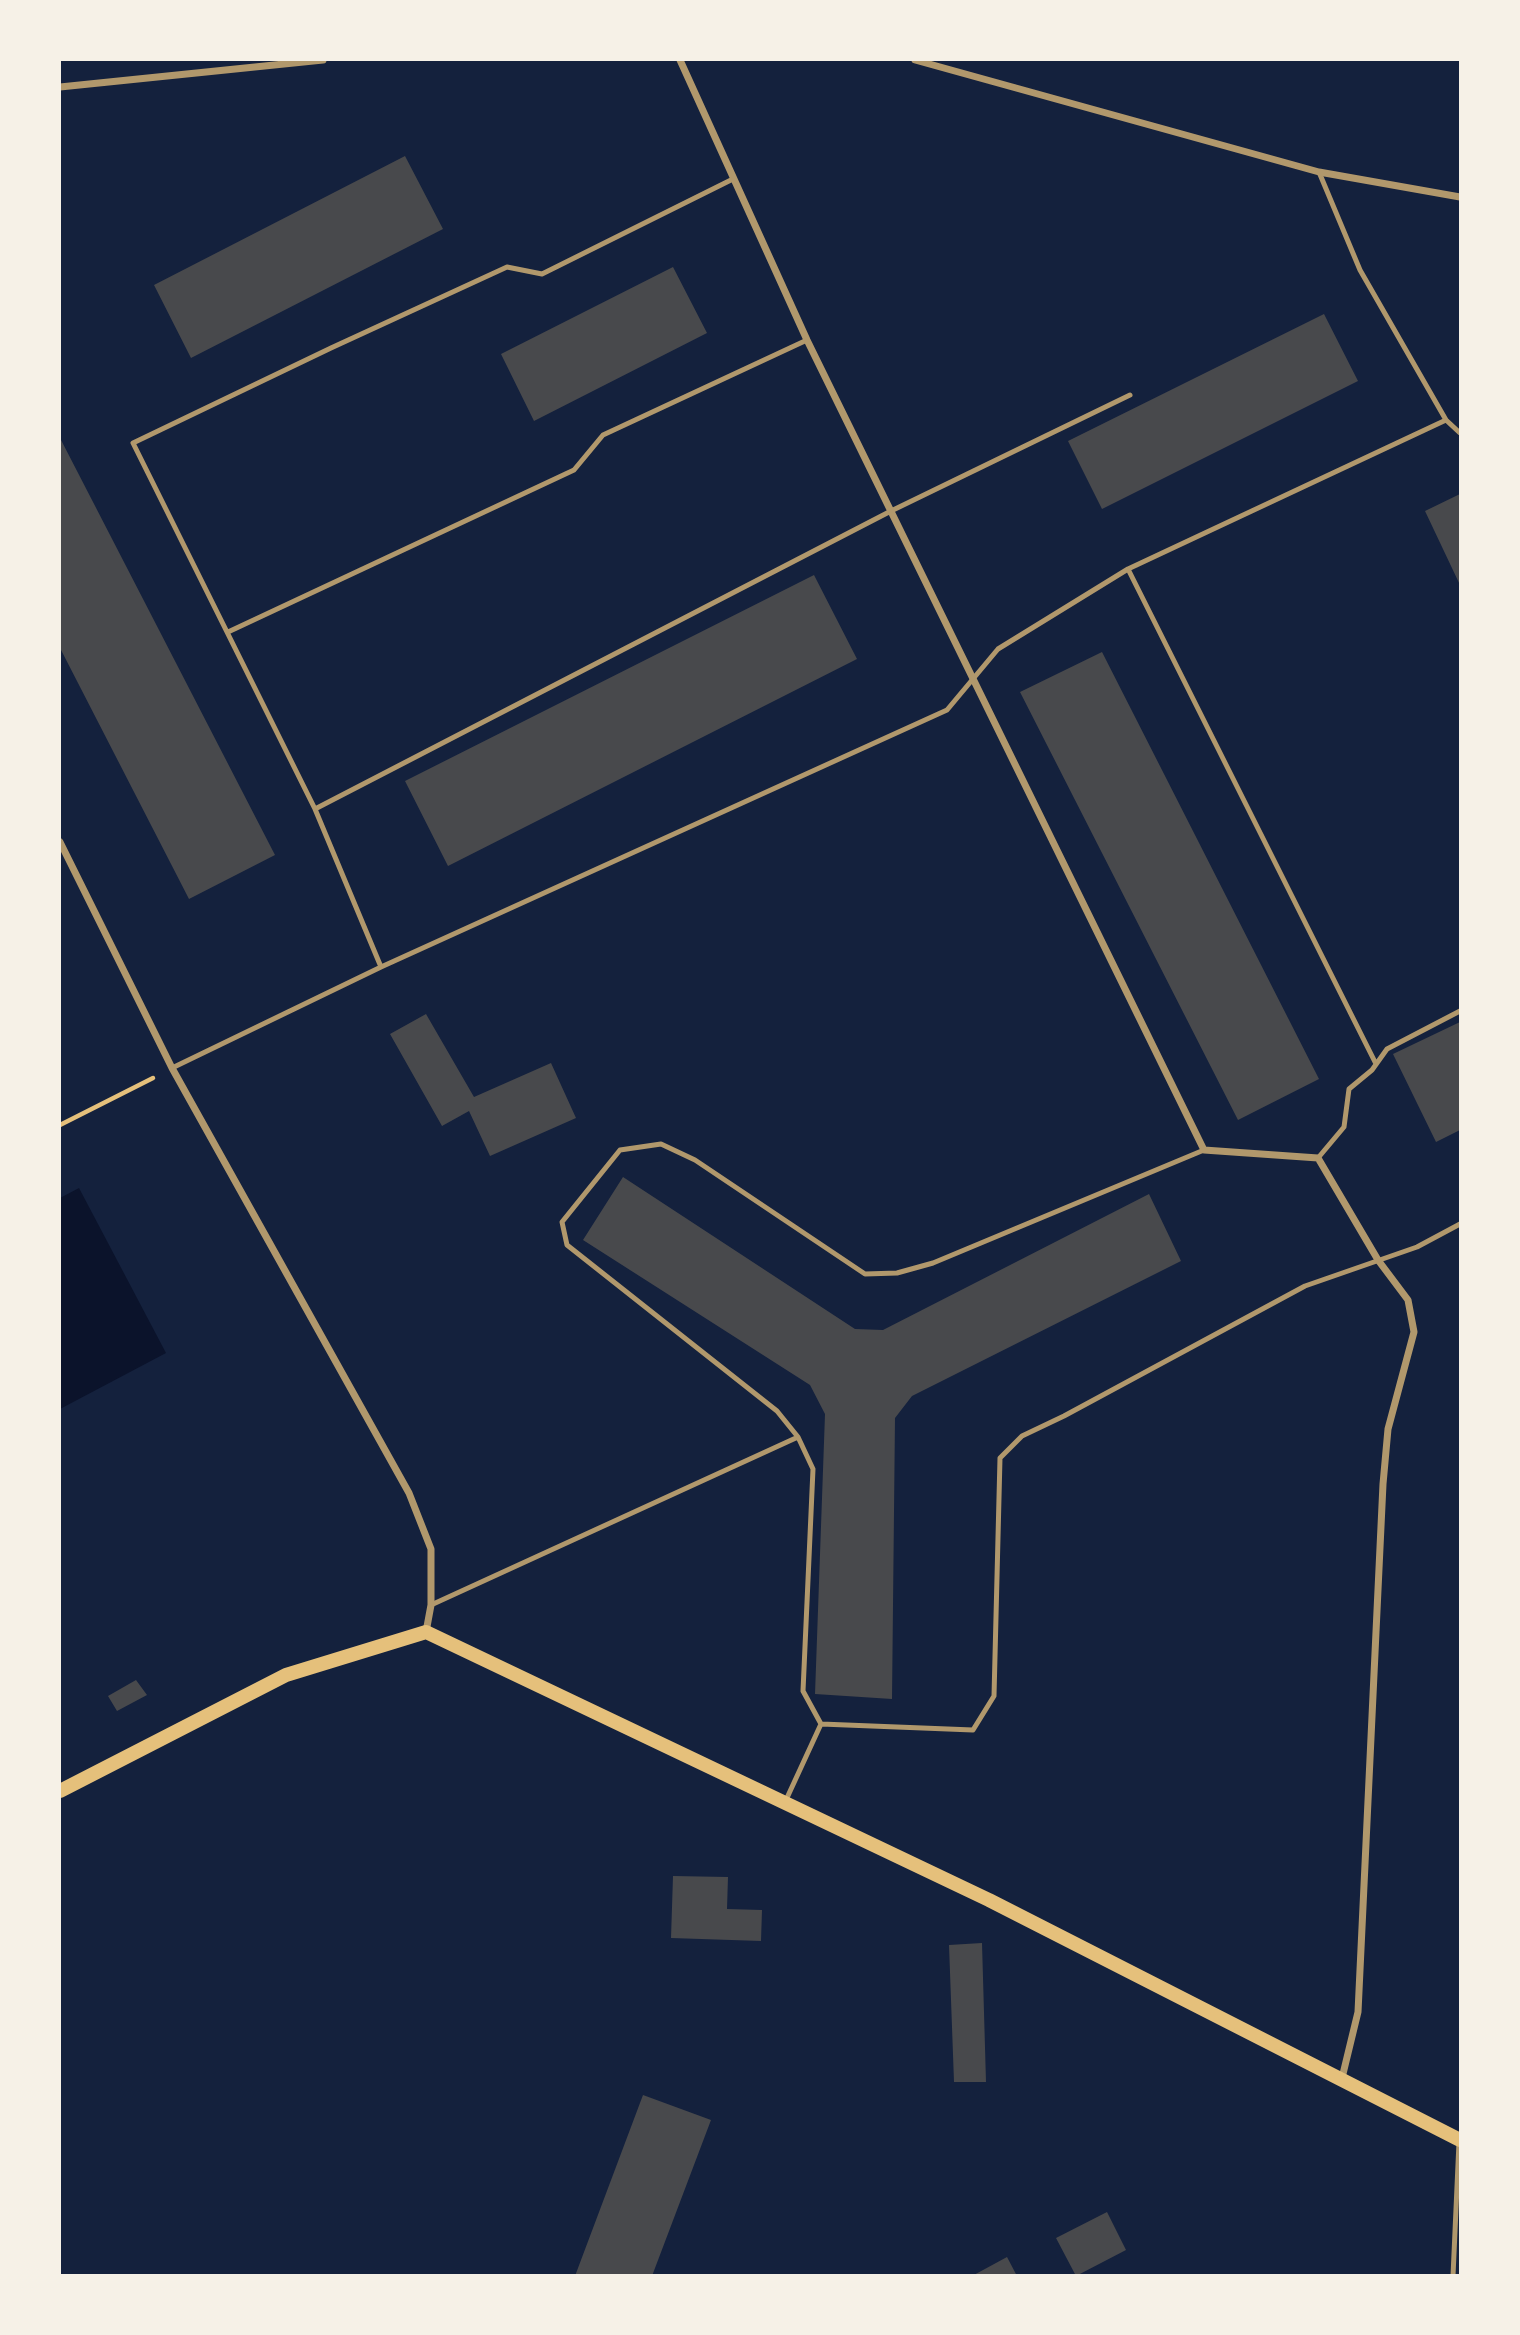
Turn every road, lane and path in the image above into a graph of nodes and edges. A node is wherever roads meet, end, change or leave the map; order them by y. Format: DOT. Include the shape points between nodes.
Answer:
graph roads {
  1 [pos="323,60"];
  2 [pos="680,60"];
  3 [pos="915,60"];
  4 [pos="60,87"];
  5 [pos="1319,172"];
  6 [pos="733,179"];
  7 [pos="1461,197"];
  8 [pos="807,340"];
  9 [pos="1130,395"];
  10 [pos="1446,420"];
  11 [pos="1461,433"];
  12 [pos="891,511"];
  13 [pos="1128,569"];
  14 [pos="228,632"];
  15 [pos="973,680"];
  16 [pos="315,808"];
  17 [pos="60,842"];
  18 [pos="381,967"];
  19 [pos="1461,1011"];
  20 [pos="1376,1064"];
  21 [pos="172,1068"];
  22 [pos="60,1125"];
  23 [pos="1204,1150"];
  24 [pos="1318,1158"];
  25 [pos="1461,1224"];
  26 [pos="1378,1260"];
  27 [pos="798,1437"];
  28 [pos="431,1605"];
  29 [pos="426,1632"];
  30 [pos="821,1724"];
  31 [pos="60,1791"];
  32 [pos="784,1803"];
  33 [pos="1342,2078"];
  34 [pos="1460,2139"];
  35 [pos="1453,2276"];
  1 -- 4 [label="street"];
  2 -- 6 [label="street"];
  3 -- 5 [label="street"];
  5 -- 7 [label="street"];
  5 -- 10 [label="lane" via="1360,270"];
  6 -- 8 [label="street"];
  6 -- 14 [label="lane" via="542,274 507,267 133,443"];
  8 -- 12 [label="street"];
  8 -- 14 [label="lane" via="603,435 574,470"];
  9 -- 12 [label="lane"];
  10 -- 11 [label="lane"];
  10 -- 13 [label="lane"];
  12 -- 15 [label="street"];
  12 -- 16 [label="lane"];
  13 -- 15 [label="lane" via="998,649"];
  13 -- 20 [label="lane"];
  14 -- 16 [label="lane"];
  15 -- 18 [label="lane" via="947,710"];
  15 -- 23 [label="street"];
  16 -- 18 [label="lane"];
  17 -- 21 [label="street"];
  18 -- 21 [label="lane"];
  19 -- 20 [label="lane" via="1387,1049"];
  20 -- 24 [label="lane" via="1349,1089 1344,1127"];
  21 -- 22 [label="path"];
  21 -- 28 [label="street" via="409,1493 431,1549"];
  23 -- 24 [label="street"];
  23 -- 27 [label="lane" via="933,1263 897,1273 865,1274 695,1160 661,1144 620,1150 562,1222 567,1245 778,1410"];
  24 -- 26 [label="street"];
  25 -- 26 [label="lane" via="1417,1247"];
  26 -- 30 [label="lane" via="1305,1286 1022,1436 1000,1458 994,1696 973,1730"];
  26 -- 33 [label="street" via="1408,1300 1415,1332 1388,1429 1382,1484 1358,2012"];
  27 -- 28 [label="lane"];
  27 -- 30 [label="lane" via="813,1469 803,1690"];
  28 -- 29 [label="street"];
  29 -- 31 [label="main road" via="286,1675"];
  29 -- 32 [label="main road"];
  30 -- 32 [label="lane"];
  32 -- 33 [label="main road" via="989,1900"];
  33 -- 34 [label="main road"];
  34 -- 35 [label="lane"];
}
